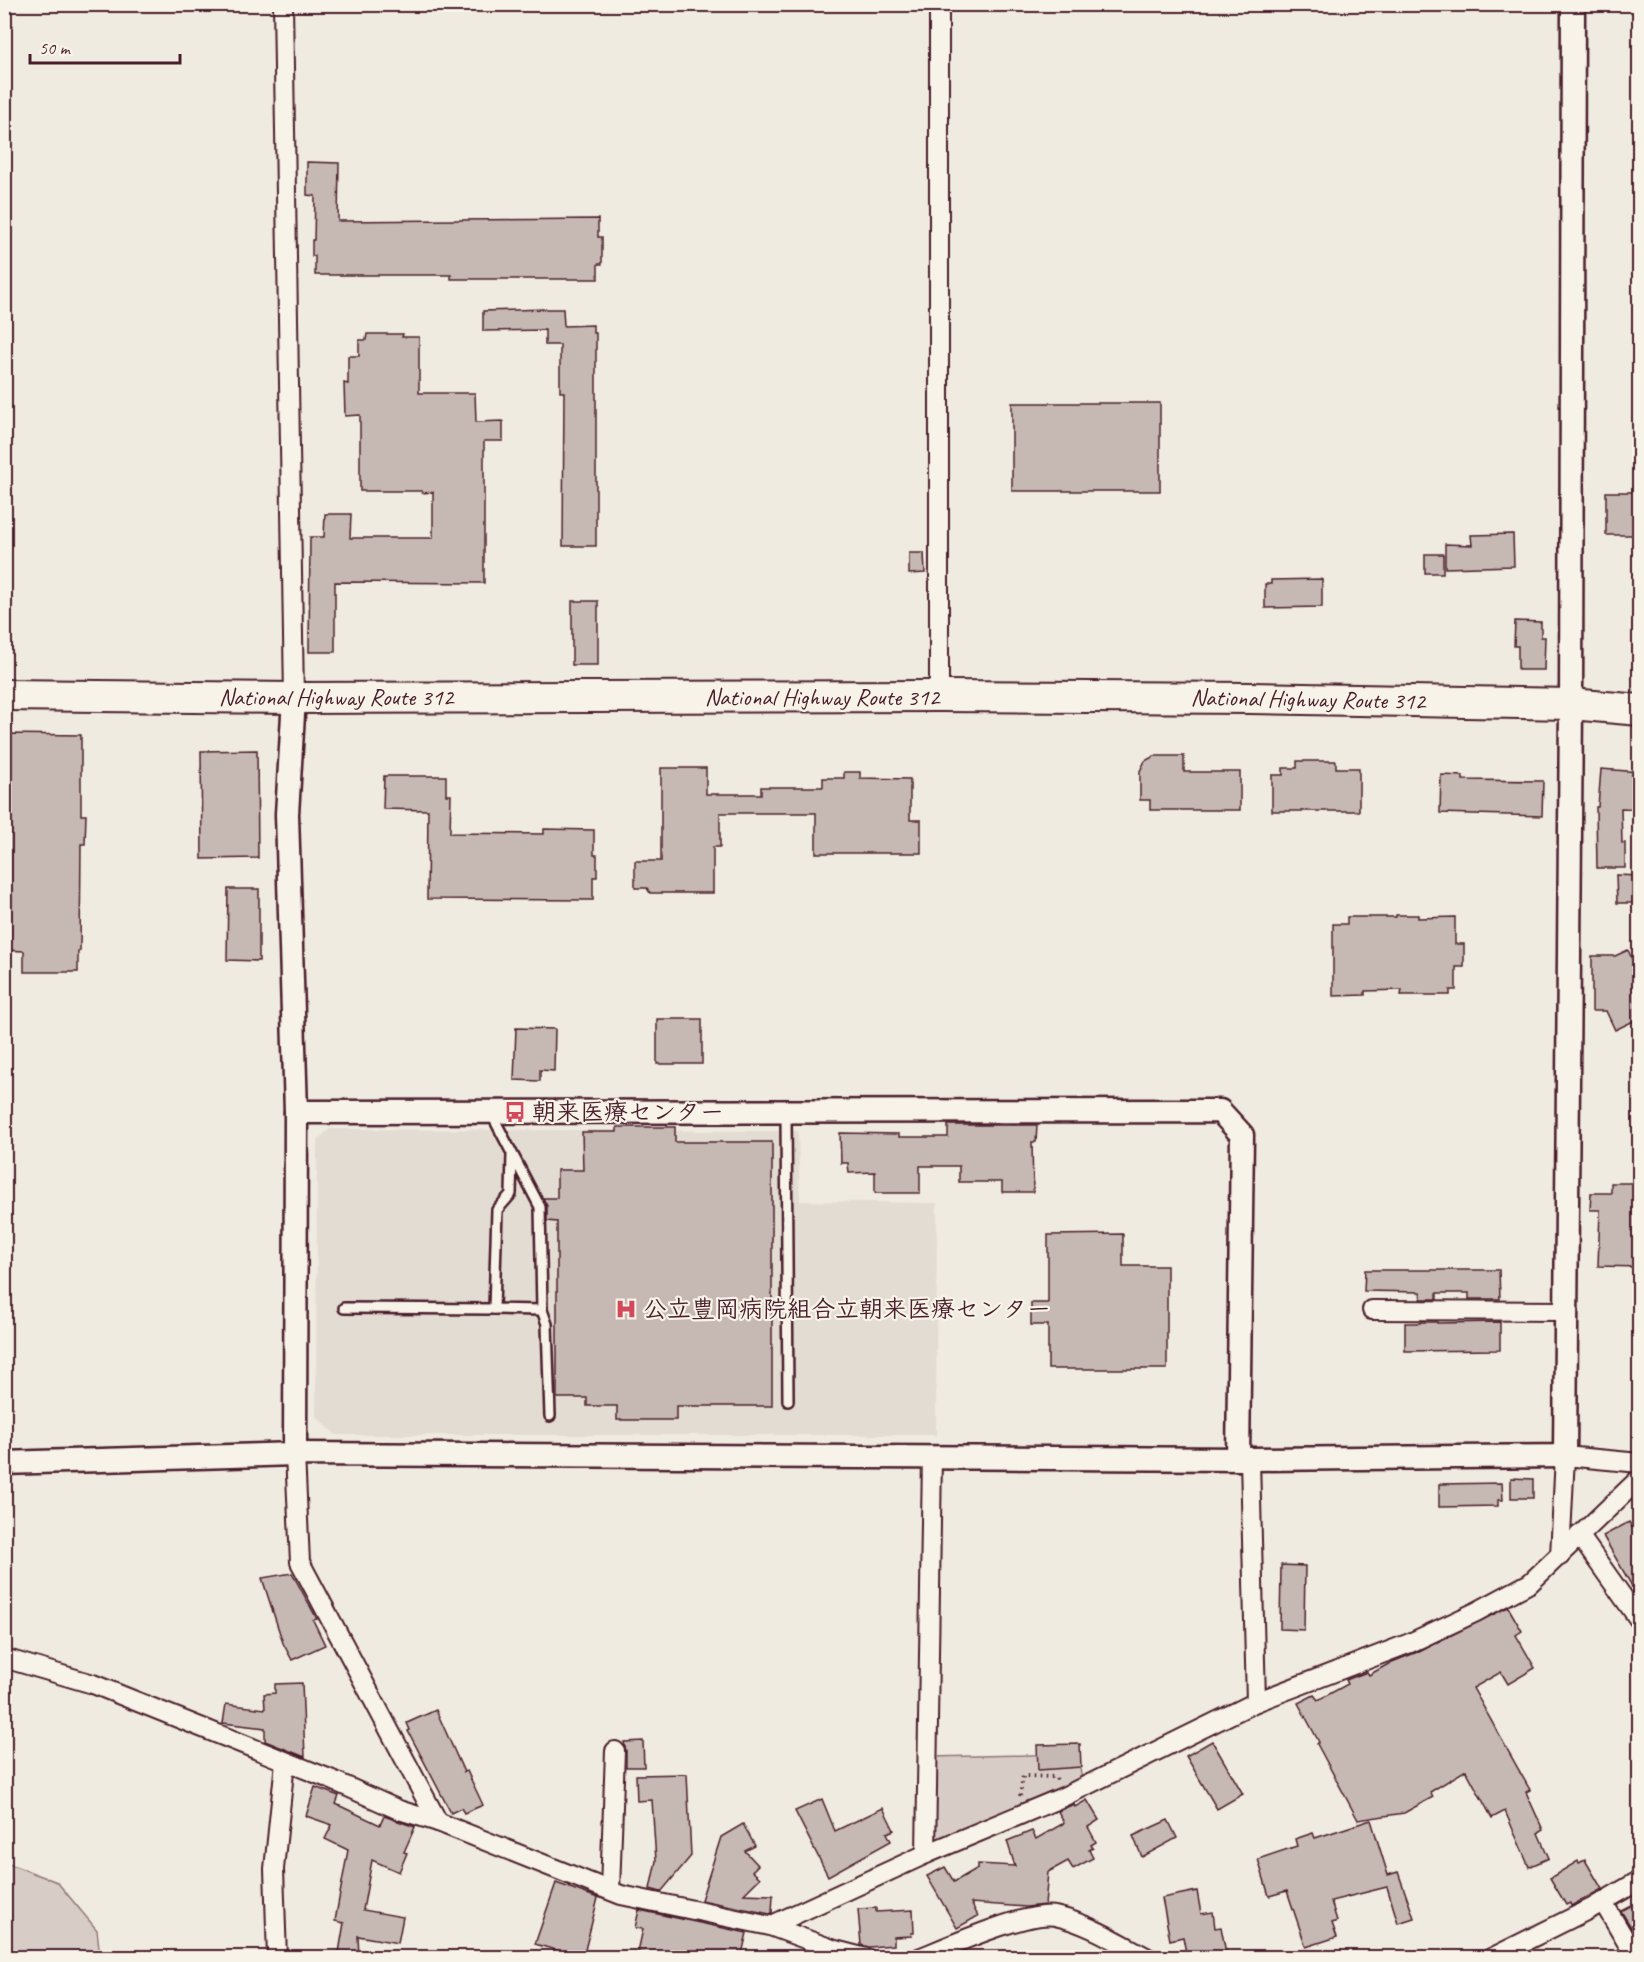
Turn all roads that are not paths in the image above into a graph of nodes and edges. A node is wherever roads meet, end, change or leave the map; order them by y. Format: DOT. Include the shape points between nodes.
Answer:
graph roads {
  1 [pos="283,4"];
  2 [pos="939,4"];
  3 [pos="1573,4"];
  4 [pos="4,695"];
  5 [pos="939,696"];
  6 [pos="294,698"];
  7 [pos="1571,704"];
  8 [pos="1640,710"];
  9 [pos="296,1112"];
  10 [pos="490,1112"];
  11 [pos="786,1112"];
  12 [pos="512,1154"];
  13 [pos="344,1308"];
  14 [pos="494,1309"];
  15 [pos="542,1310"];
  16 [pos="1372,1310"];
  17 [pos="1566,1311"];
  18 [pos="788,1401"];
  19 [pos="550,1416"];
  20 [pos="295,1454"];
  21 [pos="1565,1456"];
  22 [pos="932,1457"];
  23 [pos="1244,1459"];
  24 [pos="4,1463"];
  25 [pos="1640,1463"];
  26 [pos="1640,1478"];
  27 [pos="1579,1535"];
  28 [pos="1560,1556"];
  29 [pos="1640,1621"];
  30 [pos="4,1658"];
  31 [pos="1256,1702"];
  32 [pos="615,1750"];
  33 [pos="285,1762"];
  34 [pos="438,1822"];
  35 [pos="926,1854"];
  36 [pos="1640,1880"];
  37 [pos="610,1890"];
  38 [pos="1604,1902"];
  39 [pos="770,1926"];
  40 [pos="277,1958"];
  41 [pos="866,1958"];
  42 [pos="919,1958"];
  43 [pos="1148,1958"];
  44 [pos="1491,1958"];
  45 [pos="1635,1958"];
  1 -- 6 [label="street"];
  2 -- 5 [label="street"];
  3 -- 7 [label="street"];
  4 -- 6 [label="highway, National Highway Route 312"];
  5 -- 6 [label="highway, National Highway Route 312"];
  5 -- 7 [label="highway, National Highway Route 312"];
  6 -- 9 [label="street" via="288,814"];
  7 -- 8 [label="highway, National Highway Route 312"];
  7 -- 17 [label="street"];
  9 -- 10 [label="street"];
  9 -- 20 [label="street"];
  10 -- 11 [label="street"];
  10 -- 12 [label="lane"];
  11 -- 18 [label="lane"];
  11 -- 23 [label="street" via="1220,1111 1242,1135"];
  12 -- 14 [label="lane" via="511,1194 497,1210"];
  12 -- 15 [label="lane" via="540,1207"];
  13 -- 14 [label="lane"];
  14 -- 15 [label="lane"];
  15 -- 19 [label="lane" via="547,1324"];
  16 -- 17 [label="street"];
  17 -- 21 [label="street"];
  20 -- 22 [label="street"];
  20 -- 24 [label="street"];
  20 -- 34 [label="street" via="300,1562"];
  21 -- 23 [label="street"];
  21 -- 25 [label="street"];
  21 -- 28 [label="street"];
  22 -- 23 [label="street"];
  22 -- 35 [label="street"];
  23 -- 31 [label="street"];
  26 -- 27 [label="street"];
  27 -- 28 [label="street"];
  27 -- 29 [label="street"];
  28 -- 31 [label="street" via="1530,1583 1444,1628"];
  30 -- 33 [label="street" via="93,1684"];
  31 -- 35 [label="street" via="1063,1797"];
  32 -- 37 [label="street"];
  33 -- 34 [label="street" via="399,1810"];
  33 -- 40 [label="street" via="274,1869"];
  34 -- 37 [label="street"];
  35 -- 39 [label="street"];
  36 -- 38 [label="street"];
  37 -- 39 [label="street"];
  38 -- 44 [label="street"];
  38 -- 45 [label="street"];
  39 -- 41 [label="street"];
  42 -- 43 [label="street" via="1018,1920 1054,1916 1087,1926"];
}
